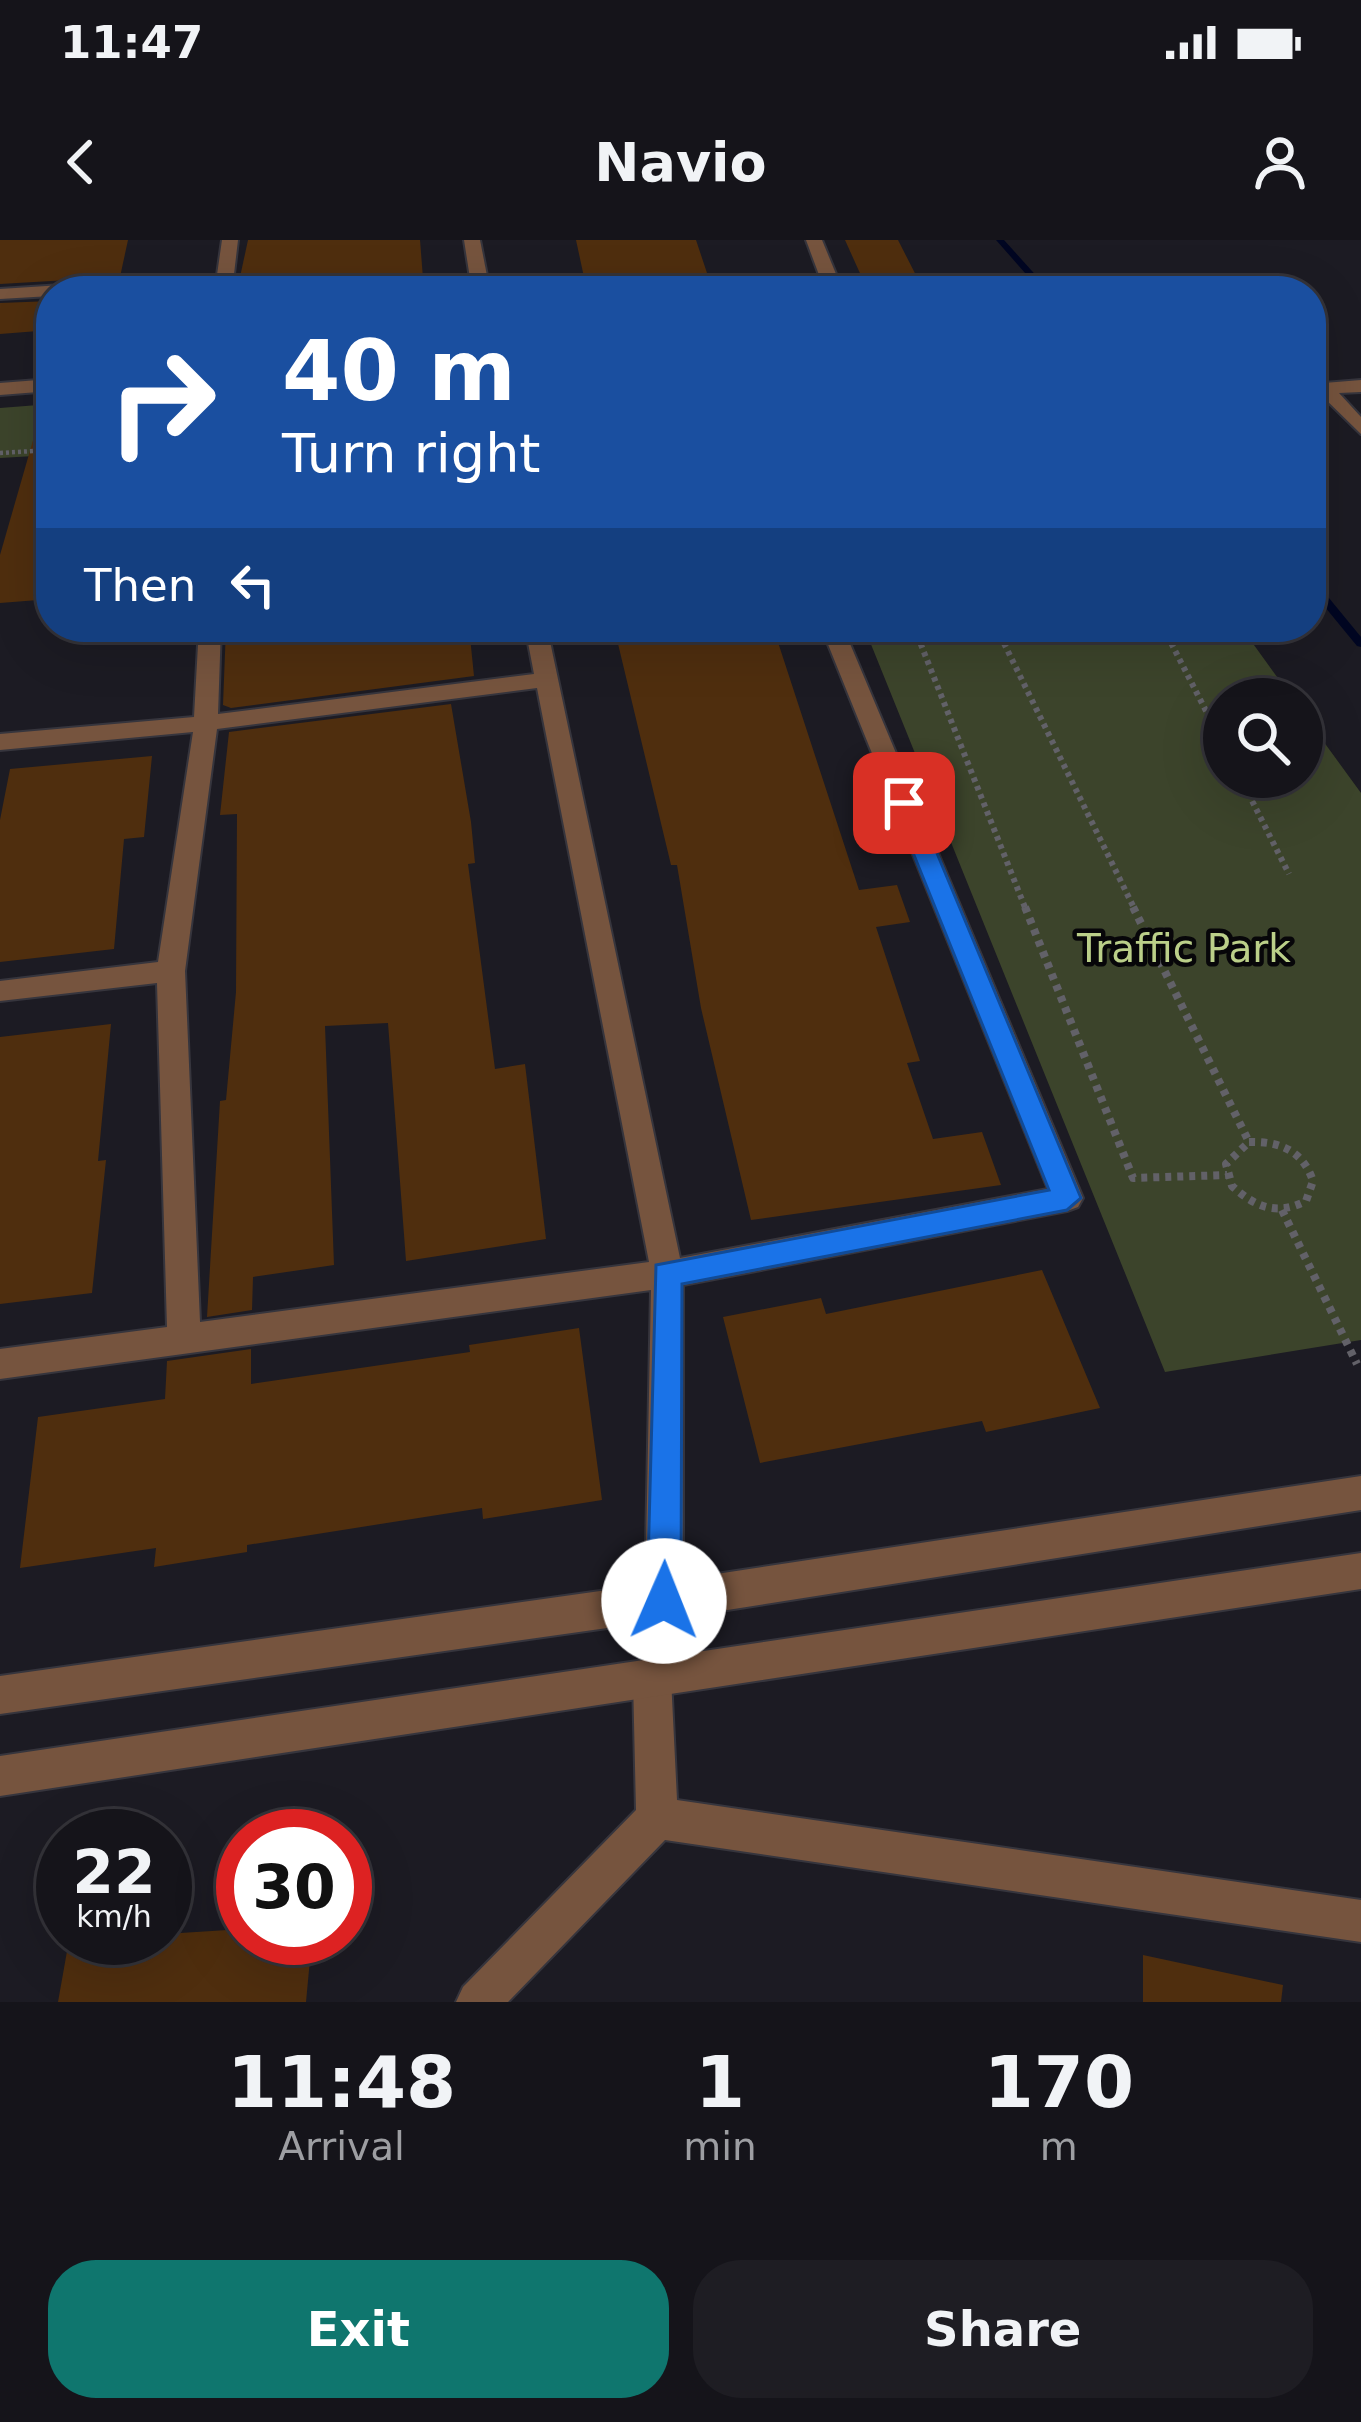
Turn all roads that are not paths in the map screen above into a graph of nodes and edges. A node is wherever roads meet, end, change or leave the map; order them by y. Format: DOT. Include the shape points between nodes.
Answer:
graph roads {
  1 [pos="230,240"];
  2 [pos="472,240"];
  3 [pos="814,240"];
  4 [pos="224,276"];
  5 [pos="478,276"];
  6 [pos="828,276"];
  7 [pos="36,293"];
  8 [pos="0,294"];
  9 [pos="36,386"];
  10 [pos="1361,386"];
  11 [pos="1326,388"];
  12 [pos="0,389"];
  13 [pos="1326,390"];
  14 [pos="1361,428"];
  15 [pos="209,642"];
  16 [pos="539,642"];
  17 [pos="838,642"];
  18 [pos="545,680"];
  19 [pos="206,723"];
  20 [pos="0,742"];
  21 [pos="171,971"];
  22 [pos="0,991"];
  23 [pos="667,1274"];
  24 [pos="184,1342"];
  25 [pos="0,1364"];
  26 [pos="1361,1493"];
  27 [pos="1361,1570"];
  28 [pos="664,1601"];
  29 [pos="652,1678"];
  30 [pos="0,1695"];
  31 [pos="0,1776"];
  32 [pos="657,1818"];
  33 [pos="1361,1921"];
  34 [pos="478,2002"];
  1 -- 4 [label="street"];
  2 -- 5 [label="street"];
  3 -- 6 [label="street"];
  7 -- 8 [label="street"];
  9 -- 12 [label="street"];
  10 -- 11 [label="street"];
  13 -- 14 [label="street"];
  15 -- 19 [label="street"];
  16 -- 18 [label="street"];
  17 -- 23 [label="street" via="1067,1198"];
  18 -- 19 [label="street"];
  18 -- 23 [label="street"];
  19 -- 20 [label="street"];
  19 -- 21 [label="street"];
  21 -- 22 [label="street"];
  21 -- 24 [label="street"];
  23 -- 24 [label="street"];
  23 -- 28 [label="street"];
  24 -- 25 [label="street"];
  26 -- 28 [label="street"];
  27 -- 29 [label="street"];
  28 -- 30 [label="street"];
  29 -- 31 [label="street"];
  29 -- 32 [label="street"];
  32 -- 33 [label="street"];
  32 -- 34 [label="street"];
}
